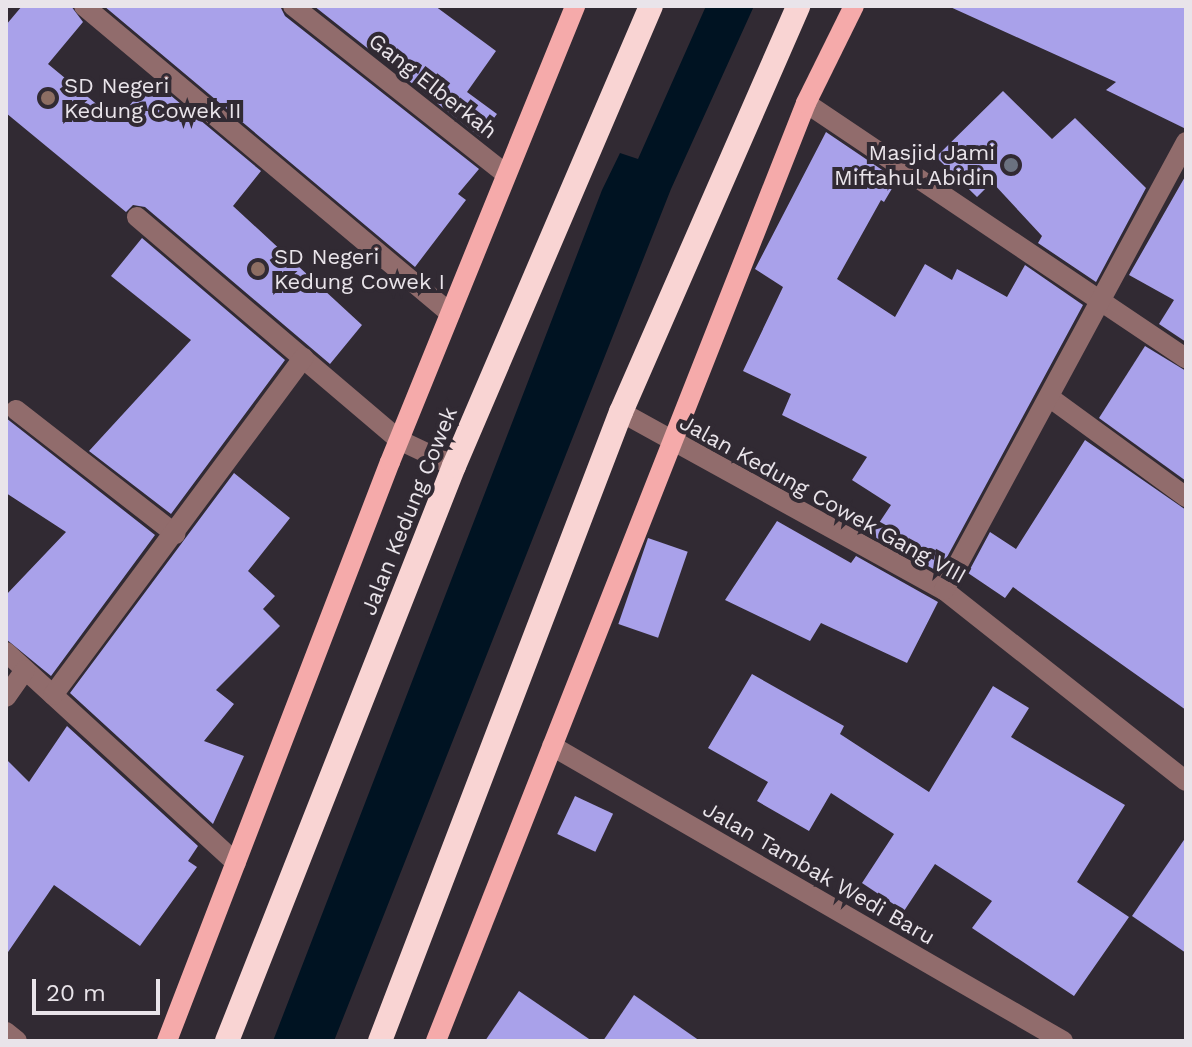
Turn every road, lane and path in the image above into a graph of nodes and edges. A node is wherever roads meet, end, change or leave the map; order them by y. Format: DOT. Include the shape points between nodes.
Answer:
graph roads {
  1 [pos="84,6"];
  2 [pos="293,6"];
  3 [pos="575,6"];
  4 [pos="651,6"];
  5 [pos="798,6"];
  6 [pos="854,6"];
  7 [pos="806,103"];
  8 [pos="1186,142"];
  9 [pos="1178,173"];
  10 [pos="506,174"];
  11 [pos="137,217"];
  12 [pos="1099,299"];
  13 [pos="450,313"];
  14 [pos="303,358"];
  15 [pos="1186,358"];
  16 [pos="1049,397"];
  17 [pos="16,410"];
  18 [pos="621,412"];
  19 [pos="399,440"];
  20 [pos="675,443"];
  21 [pos="454,466"];
  22 [pos="1186,497"];
  23 [pos="175,534"];
  24 [pos="944,590"];
  25 [pos="6,652"];
  26 [pos="25,670"];
  27 [pos="53,695"];
  28 [pos="6,697"];
  29 [pos="552,746"];
  30 [pos="1186,781"];
  31 [pos="236,863"];
  32 [pos="6,1032"];
  33 [pos="17,1041"];
  34 [pos="167,1041"];
  35 [pos="227,1041"];
  36 [pos="380,1041"];
  37 [pos="436,1041"];
  38 [pos="1063,1041"];
  1 -- 13 [label="street"];
  2 -- 10 [label="street, Gang Elberkah"];
  3 -- 10 [label="main road, Jalan Kedung Cowek"];
  4 -- 21 [label="highway, Jalan Kedung Cowek"];
  5 -- 18 [label="highway"];
  6 -- 7 [label="main road"];
  7 -- 12 [label="street"];
  7 -- 20 [label="main road"];
  8 -- 9 [label="street"];
  9 -- 12 [label="street"];
  10 -- 13 [label="main road, Jalan Kedung Cowek"];
  11 -- 14 [label="street"];
  12 -- 15 [label="street"];
  12 -- 16 [label="street"];
  13 -- 19 [label="main road, Jalan Kedung Cowek"];
  14 -- 19 [label="street"];
  14 -- 23 [label="street"];
  16 -- 22 [label="street"];
  16 -- 24 [label="street"];
  17 -- 23 [label="street"];
  18 -- 20 [label="street, Jalan Kedung Cowek Gang VIII"];
  18 -- 36 [label="highway"];
  19 -- 21 [label="street"];
  19 -- 31 [label="main road, Jalan Kedung Cowek"];
  20 -- 24 [label="street, Jalan Kedung Cowek Gang VIII"];
  20 -- 29 [label="main road"];
  21 -- 35 [label="highway, Jalan Kedung Cowek"];
  23 -- 27 [label="street"];
  24 -- 30 [label="street, Jalan Kedung Cowek Gang VIII"];
  25 -- 26 [label="street"];
  26 -- 27 [label="street"];
  26 -- 28 [label="street"];
  27 -- 31 [label="street"];
  29 -- 37 [label="main road"];
  29 -- 38 [label="street, Jalan Tambak Wedi Baru"];
  31 -- 34 [label="main road, Jalan Kedung Cowek"];
  32 -- 33 [label="street"];
}
